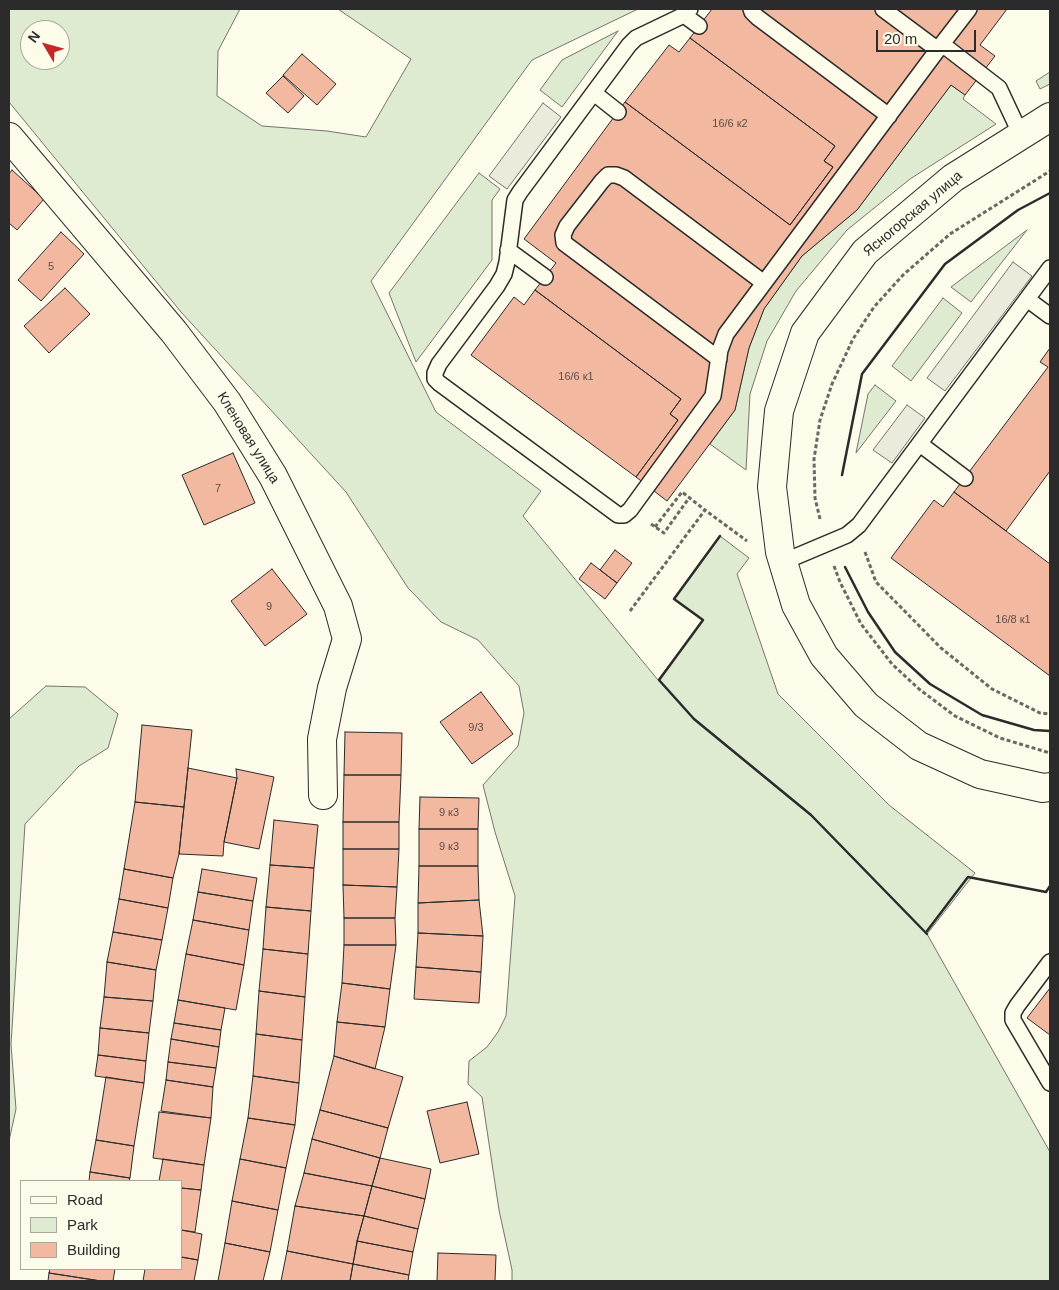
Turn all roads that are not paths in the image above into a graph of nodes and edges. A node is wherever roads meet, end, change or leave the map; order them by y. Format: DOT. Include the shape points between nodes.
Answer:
graph roads {
  1 [pos="751,9"];
  2 [pos="883,9"];
  3 [pos="969,9"];
  4 [pos="687,12"];
  5 [pos="699,26"];
  6 [pos="940,47"];
  7 [pos="594,93"];
  8 [pos="618,112"];
  9 [pos="889,116"];
  10 [pos="1050,116"];
  11 [pos="1021,135"];
  12 [pos="9,137"];
  13 [pos="508,250"];
  14 [pos="1050,268"];
  15 [pos="545,278"];
  16 [pos="764,283"];
  17 [pos="1027,299"];
  18 [pos="1050,316"];
  19 [pos="719,359"];
  20 [pos="920,444"];
  21 [pos="965,478"];
  22 [pos="783,562"];
  23 [pos="1050,787"];
  24 [pos="323,795"];
  25 [pos="1050,962"];
  26 [pos="1050,1083"];
  1 -- 9 [label="lane" via="757,17"];
  2 -- 6 [label="lane"];
  3 -- 6 [label="lane"];
  4 -- 5 [label="lane"];
  4 -- 7 [label="lane" via="636,38"];
  6 -- 9 [label="lane"];
  6 -- 11 [label="lane" via="999,88"];
  7 -- 8 [label="lane"];
  7 -- 13 [label="lane" via="515,200"];
  9 -- 16 [label="lane"];
  10 -- 11 [label="street, Ясногорская улица"];
  11 -- 22 [label="street, Ясногорская улица" via="953,178 865,252 805,333 779,411 772,487"];
  12 -- 24 [label="street, Кленовая улица" via="174,332 227,402 274,476 338,606 347,639 332,688 322,739"];
  13 -- 15 [label="lane"];
  13 -- 19 [label="lane" via="504,274 439,364 436,379 618,515 630,510 708,405 713,396"];
  14 -- 17 [label="lane"];
  16 -- 19 [label="lane" via="726,334"];
  16 -- 19 [label="lane" via="616,174 602,180 567,226 564,243"];
  17 -- 18 [label="lane"];
  17 -- 20 [label="lane"];
  20 -- 21 [label="lane"];
  20 -- 22 [label="lane" via="856,528 847,535"];
  22 -- 23 [label="street, Ясногорская улица" via="796,605 824,656 866,705 919,746 980,774"];
  25 -- 26 [label="lane" via="1017,1006 1012,1020"];
}
